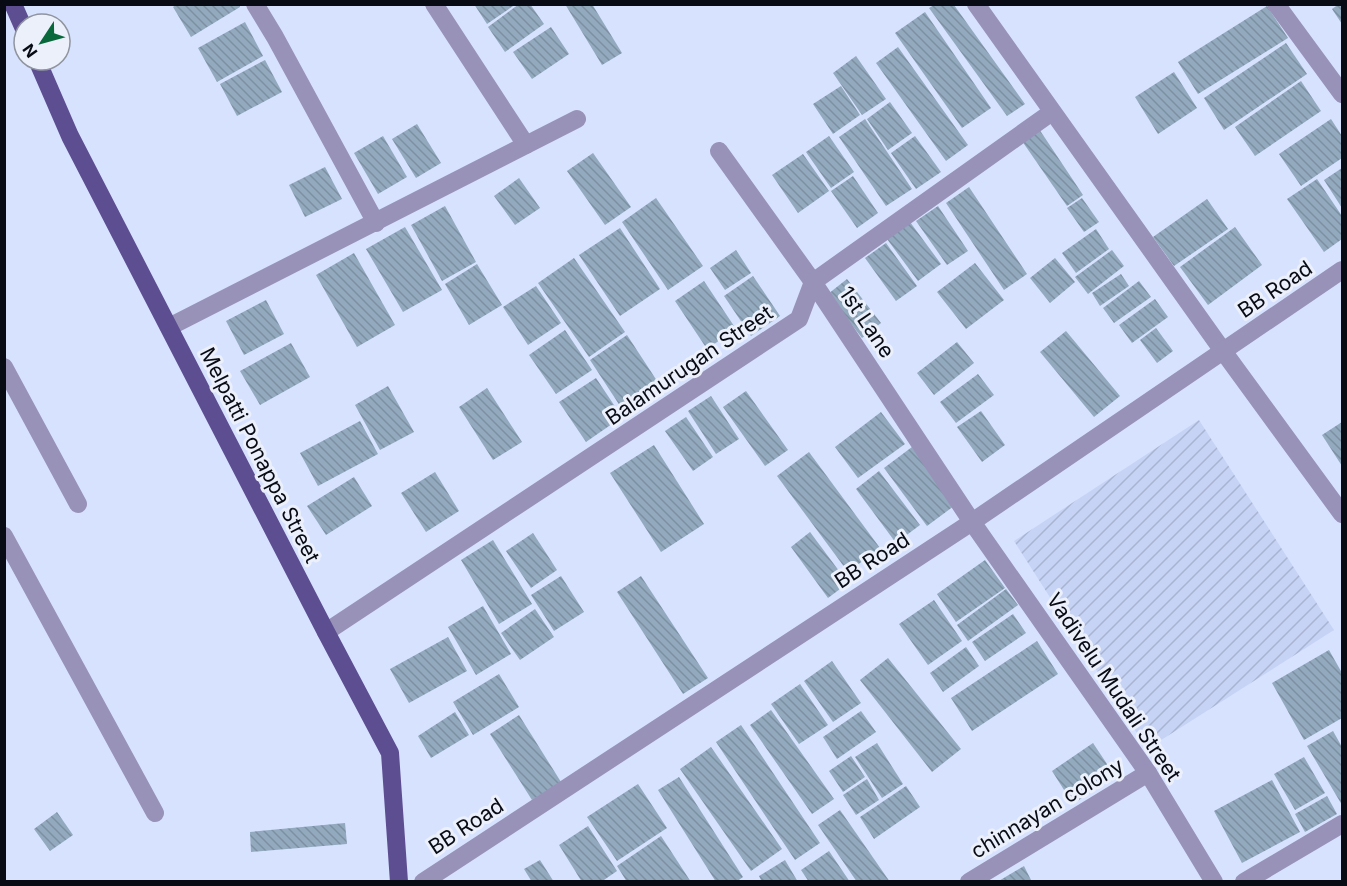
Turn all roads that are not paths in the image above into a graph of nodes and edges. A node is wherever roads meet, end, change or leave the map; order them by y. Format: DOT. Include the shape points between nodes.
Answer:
graph roads {
  1 [pos="255,4"];
  2 [pos="434,4"];
  3 [pos="975,4"];
  4 [pos="1276,4"];
  5 [pos="42,72"];
  6 [pos="1342,94"];
  7 [pos="1052,112"];
  8 [pos="577,119"];
  9 [pos="526,145"];
  10 [pos="719,151"];
  11 [pos="376,223"];
  12 [pos="1342,270"];
  13 [pos="813,282"];
  14 [pos="169,327"];
  15 [pos="1223,351"];
  16 [pos="4,368"];
  17 [pos="78,504"];
  18 [pos="1342,514"];
  19 [pos="972,522"];
  20 [pos="4,536"];
  21 [pos="326,632"];
  22 [pos="1148,773"];
  23 [pos="155,813"];
  24 [pos="1342,824"];
  25 [pos="399,882"];
  26 [pos="423,882"];
  27 [pos="969,882"];
  28 [pos="1214,882"];
  29 [pos="1244,882"];
  1 -- 11 [label="street"];
  2 -- 9 [label="street"];
  3 -- 7 [label="street"];
  4 -- 6 [label="street"];
  5 -- 14 [label="main road, Melpatti Ponappa Street" via="70,136"];
  7 -- 13 [label="street"];
  7 -- 15 [label="street"];
  8 -- 9 [label="street"];
  9 -- 11 [label="street"];
  10 -- 13 [label="street, 1st Lane"];
  11 -- 14 [label="street"];
  12 -- 15 [label="street, BB Road"];
  13 -- 19 [label="street, 1st Lane"];
  13 -- 21 [label="street, Balamurugan Street" via="799,319"];
  14 -- 21 [label="main road, Melpatti Ponappa Street"];
  15 -- 18 [label="street"];
  15 -- 19 [label="street, BB Road"];
  16 -- 17 [label="street"];
  19 -- 22 [label="street, Vadivelu Mudali Street"];
  19 -- 26 [label="street, BB Road"];
  20 -- 23 [label="street"];
  21 -- 25 [label="main road, Melpatti Ponappa Street" via="390,753"];
  22 -- 27 [label="street, chinnayan colony"];
  22 -- 28 [label="street, Vadivelu Mudali Street"];
  24 -- 29 [label="street"];
}
